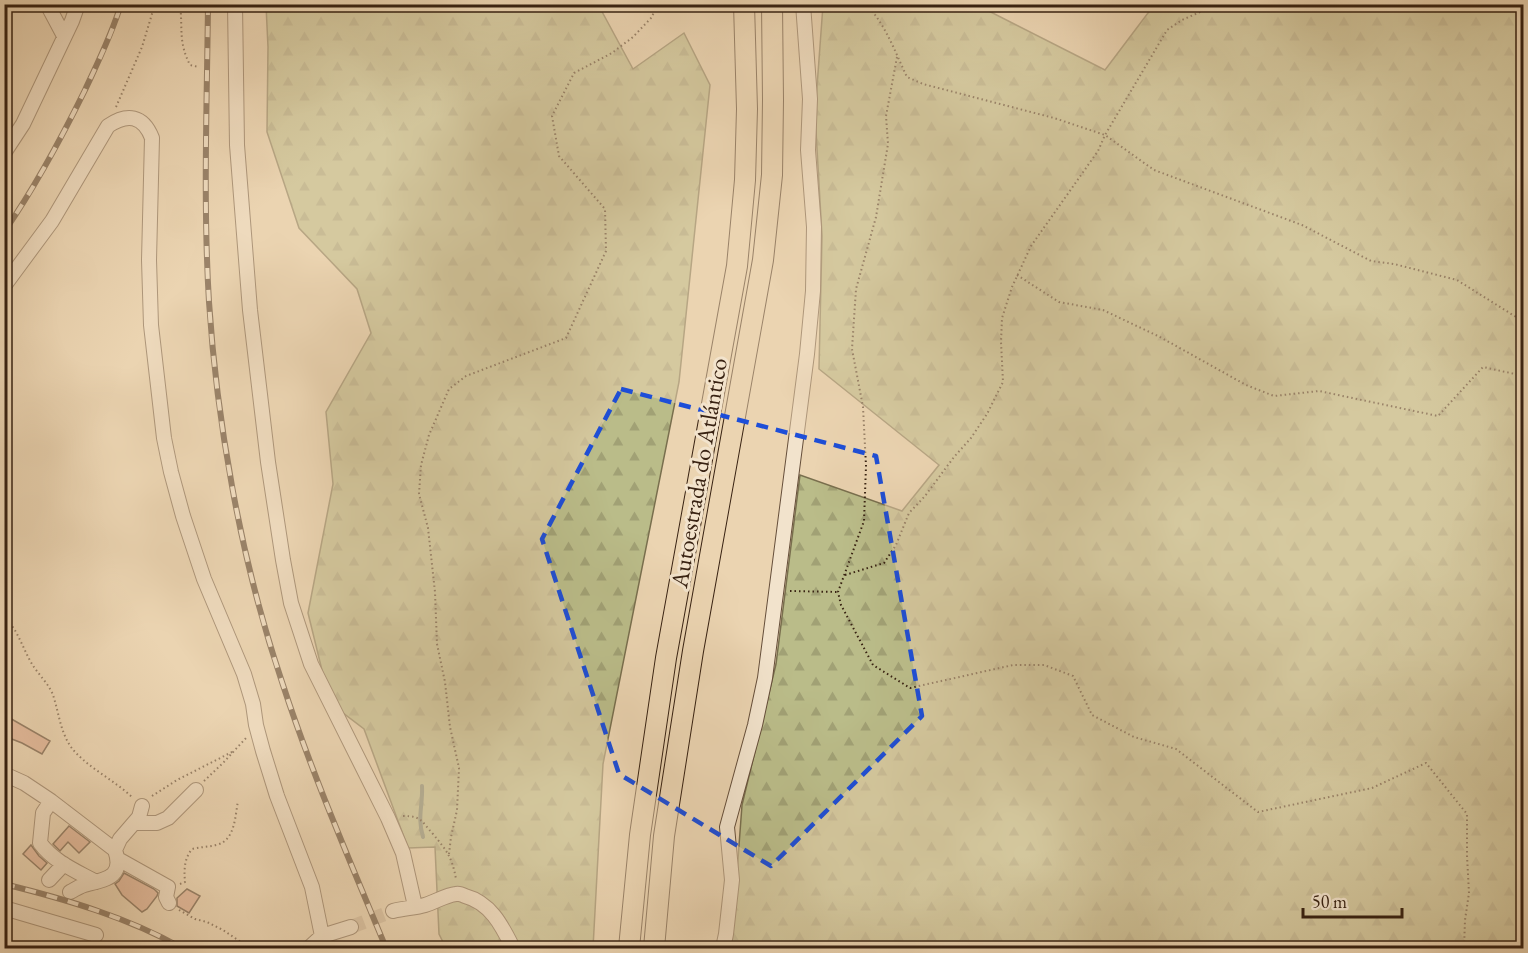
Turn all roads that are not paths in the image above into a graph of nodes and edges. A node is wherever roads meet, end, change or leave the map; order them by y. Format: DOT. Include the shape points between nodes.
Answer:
graph roads {
  1 [pos="47,4"];
  2 [pos="78,4"];
  3 [pos="235,4"];
  4 [pos="744,4"];
  5 [pos="772,4"];
  6 [pos="803,4"];
  7 [pos="64,36"];
  8 [pos="4,153"];
  9 [pos="4,286"];
  10 [pos="4,774"];
  11 [pos="196,790"];
  12 [pos="51,801"];
  13 [pos="142,806"];
  14 [pos="134,823"];
  15 [pos="117,855"];
  16 [pos="64,864"];
  17 [pos="49,880"];
  18 [pos="96,882"];
  19 [pos="70,892"];
  20 [pos="169,903"];
  21 [pos="419,906"];
  22 [pos="4,908"];
  23 [pos="393,911"];
  24 [pos="351,927"];
  25 [pos="96,935"];
  26 [pos="322,936"];
  27 [pos="309,948"];
  28 [pos="513,948"];
  29 [pos="629,948"];
  30 [pos="654,948"];
  31 [pos="723,948"];
  1 -- 7 [label="street"];
  2 -- 7 [label="street"];
  3 -- 21 [label="street" via="237,145 250,310 291,603 311,664 403,853"];
  4 -- 29 [label="highway, Autoestrada do Atlántico" via="747,109 737,266 666,658 640,835"];
  5 -- 30 [label="highway, Autoestrada do Atlántico" via="772,175 763,260 693,651 664,836"];
  6 -- 31 [label="street" via="810,99 813,291 765,678 727,827 732,880"];
  7 -- 8 [label="street" via="23,124"];
  9 -- 26 [label="street" via="52,221 108,126 118,119 143,122 152,138 151,325 171,472 204,579 244,674 277,796 312,886"];
  10 -- 12 [label="street"];
  11 -- 14 [label="street" via="168,818 157,823"];
  12 -- 15 [label="street"];
  12 -- 16 [label="street" via="43,813 40,843"];
  13 -- 14 [label="street"];
  14 -- 15 [label="street" via="120,839"];
  15 -- 18 [label="street" via="114,874"];
  15 -- 20 [label="street" via="168,887"];
  16 -- 17 [label="street"];
  16 -- 18 [label="street"];
  18 -- 19 [label="street"];
  21 -- 23 [label="street"];
  21 -- 28 [label="street" via="457,893 480,902 493,913"];
  22 -- 25 [label="street"];
  24 -- 26 [label="street"];
  26 -- 27 [label="street"];
}
